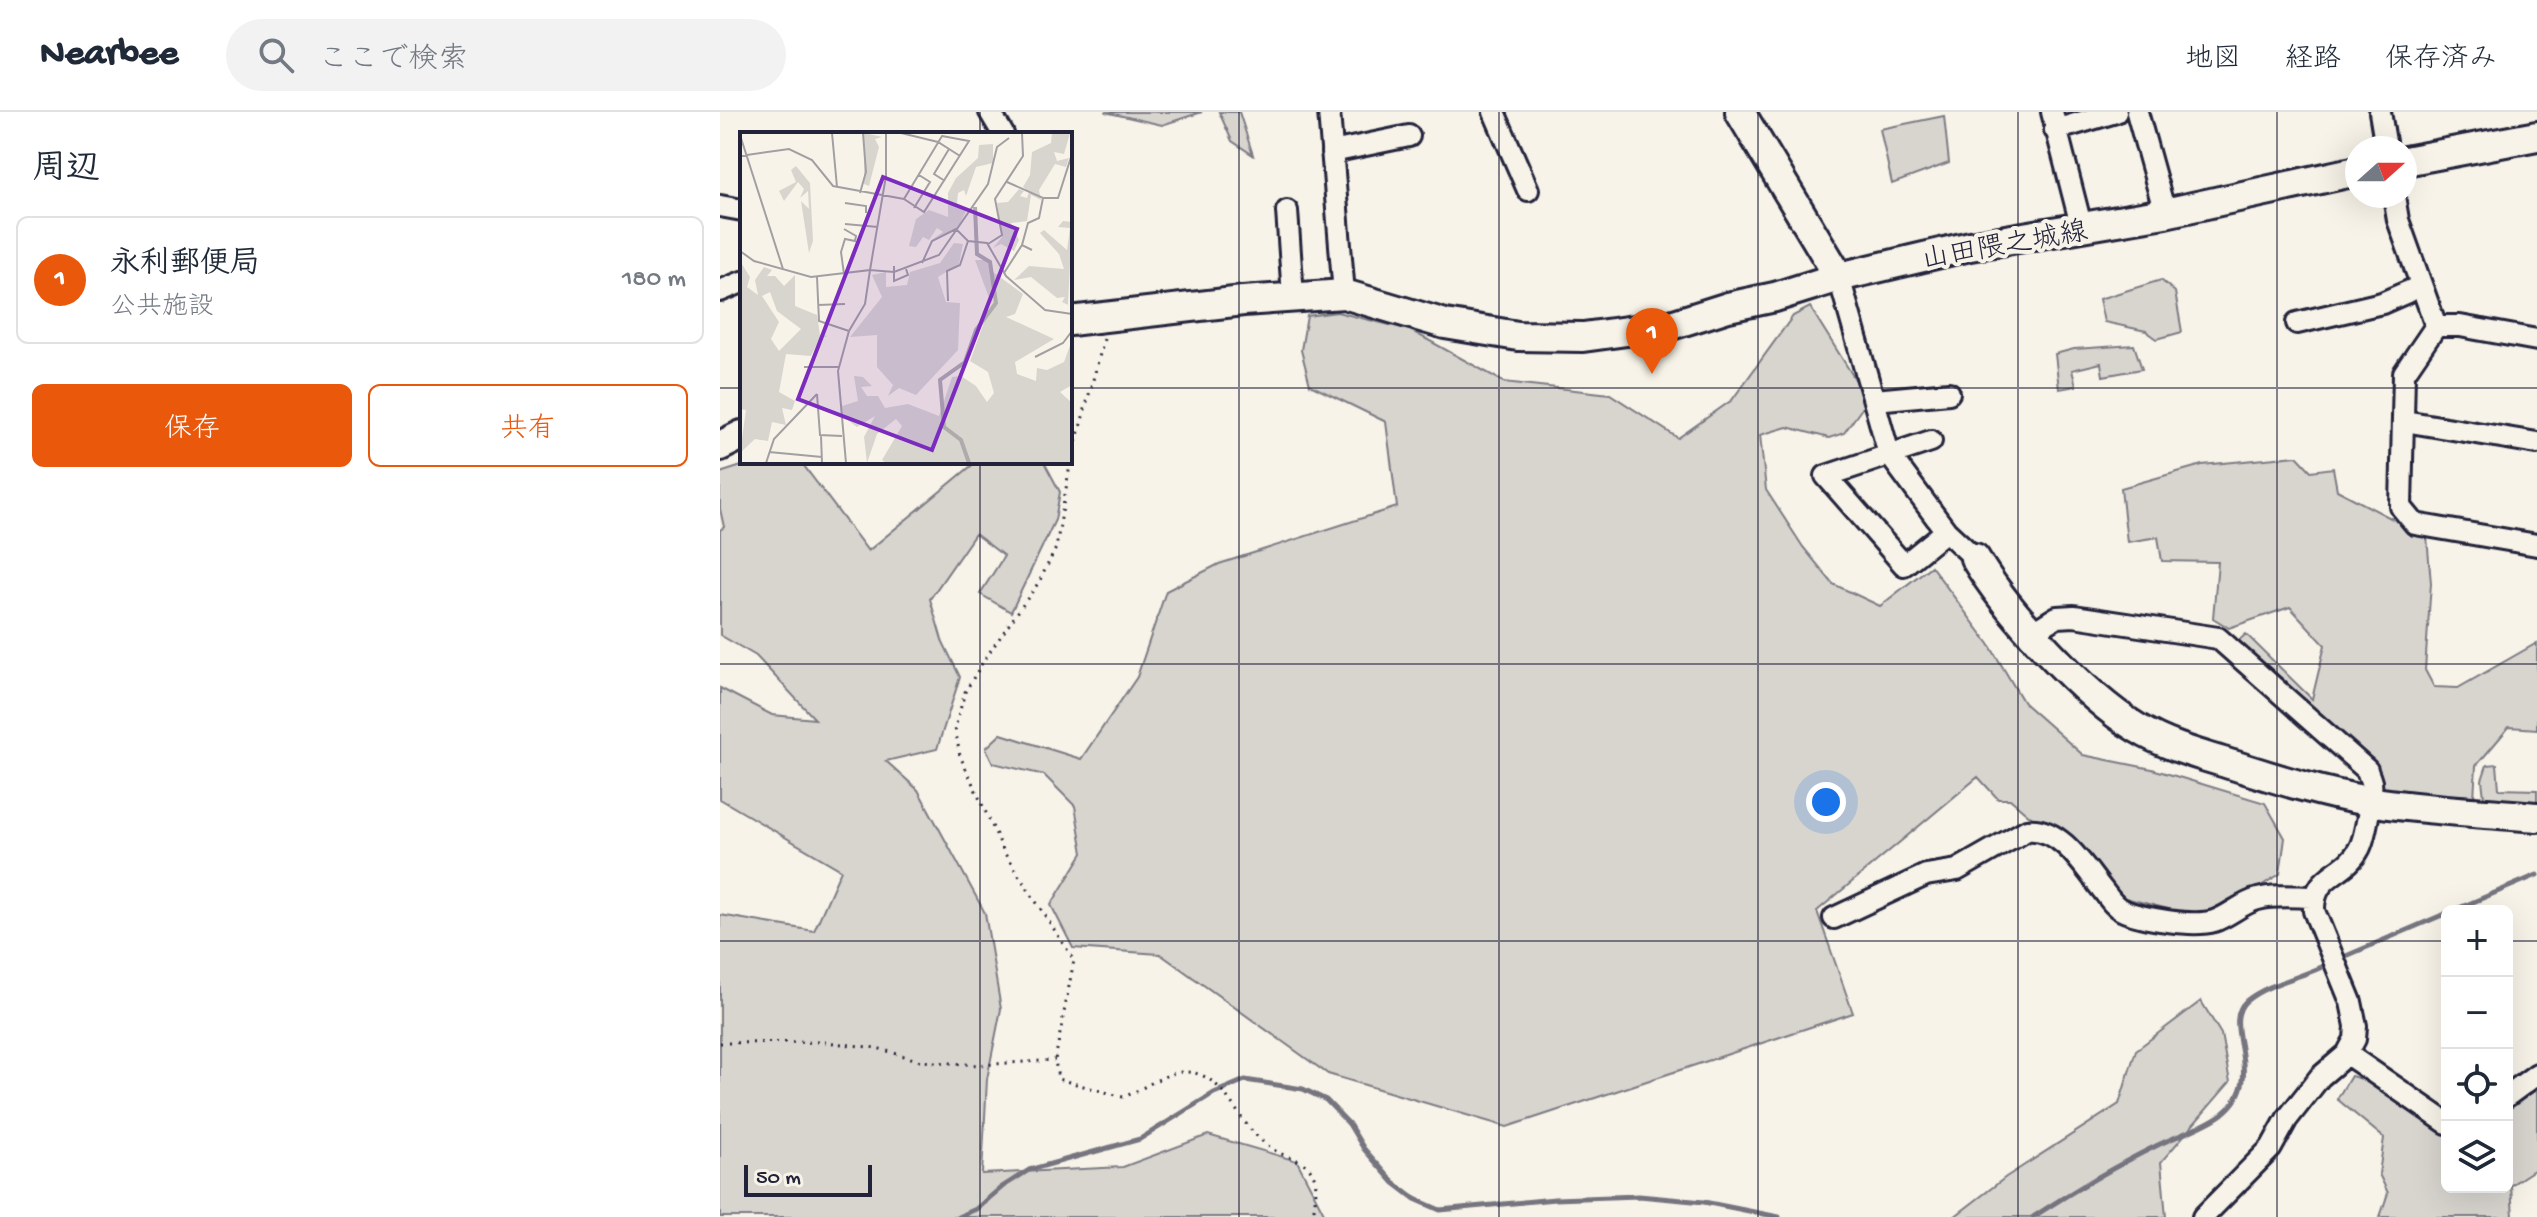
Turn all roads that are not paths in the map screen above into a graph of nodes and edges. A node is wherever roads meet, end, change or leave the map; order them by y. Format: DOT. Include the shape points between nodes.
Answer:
graph roads {
  1 [pos="990,112"];
  2 [pos="1329,112"];
  3 [pos="1494,112"];
  4 [pos="1740,112"];
  5 [pos="2116,112"];
  6 [pos="2137,112"];
  7 [pos="2380,112"];
  8 [pos="2054,121"];
  9 [pos="1002,132"];
  10 [pos="1409,136"];
  11 [pos="2384,136"];
  12 [pos="2537,136"];
  13 [pos="1332,152"];
  14 [pos="2417,159"];
  15 [pos="2345,174"];
  16 [pos="1528,190"];
  17 [pos="720,206"];
  18 [pos="2396,208"];
  19 [pos="740,210"];
  20 [pos="1287,211"];
  21 [pos="2165,213"];
  22 [pos="2082,229"];
  23 [pos="1839,277"];
  24 [pos="740,283"];
  25 [pos="2421,286"];
  26 [pos="720,291"];
  27 [pos="1344,294"];
  28 [pos="1293,296"];
  29 [pos="1072,321"];
  30 [pos="2297,323"];
  31 [pos="2436,326"];
  32 [pos="2537,340"];
  33 [pos="1949,393"];
  34 [pos="1875,400"];
  35 [pos="2404,421"];
  36 [pos="740,436"];
  37 [pos="1931,441"];
  38 [pos="2537,443"];
  39 [pos="720,446"];
  40 [pos="1889,454"];
  41 [pos="1946,531"];
  42 [pos="2537,545"];
  43 [pos="1975,558"];
  44 [pos="2033,632"];
  45 [pos="2369,801"];
  46 [pos="2537,817"];
  47 [pos="2314,897"];
  48 [pos="1834,918"];
  49 [pos="2347,1054"];
  50 [pos="2537,1074"];
  51 [pos="2513,1092"];
  52 [pos="2444,1121"];
  53 [pos="2203,1217"];
  1 -- 9 [label="street"];
  2 -- 13 [label="street"];
  3 -- 16 [label="street"];
  4 -- 23 [label="street"];
  5 -- 8 [label="street"];
  6 -- 21 [label="street"];
  7 -- 11 [label="street"];
  8 -- 22 [label="street"];
  10 -- 13 [label="street"];
  12 -- 14 [label="street"];
  13 -- 27 [label="street"];
  15 -- 21 [label="street, 山田隈之城線"];
  17 -- 19 [label="street"];
  18 -- 25 [label="street"];
  20 -- 28 [label="street"];
  21 -- 22 [label="street, 山田隈之城線"];
  22 -- 23 [label="street, 山田隈之城線" via="1970,246"];
  23 -- 27 [label="street, 山田隈之城線" via="1671,325 1583,337 1518,336 1445,324"];
  23 -- 34 [label="street"];
  24 -- 26 [label="street"];
  25 -- 30 [label="street" via="2382,303"];
  25 -- 31 [label="street"];
  27 -- 28 [label="street, 山田隈之城線"];
  28 -- 29 [label="street, 山田隈之城線"];
  31 -- 32 [label="street"];
  31 -- 35 [label="street" via="2404,373"];
  33 -- 34 [label="street"];
  34 -- 40 [label="street"];
  35 -- 38 [label="street"];
  35 -- 42 [label="street" via="2401,507 2415,524"];
  36 -- 39 [label="street"];
  37 -- 40 [label="street"];
  40 -- 41 [label="street"];
  40 -- 41 [label="street" via="1826,476 1904,565"];
  41 -- 43 [label="street"];
  43 -- 44 [label="street" via="1989,583"];
  44 -- 45 [label="street" via="2098,700 2138,728 2185,750"];
  44 -- 45 [label="street" via="2057,617 2074,616 2218,638 2367,770"];
  45 -- 46 [label="street"];
  45 -- 47 [label="street" via="2360,848 2322,882"];
  47 -- 48 [label="street" via="2254,900 2199,924 2121,910 2080,860 2040,828 2027,830 1957,870 1926,875"];
  47 -- 49 [label="street" via="2314,911 2351,1002 2356,1026"];
  49 -- 52 [label="street"];
  49 -- 53 [label="street" via="2320,1077 2271,1148"];
  50 -- 51 [label="street"];
}
